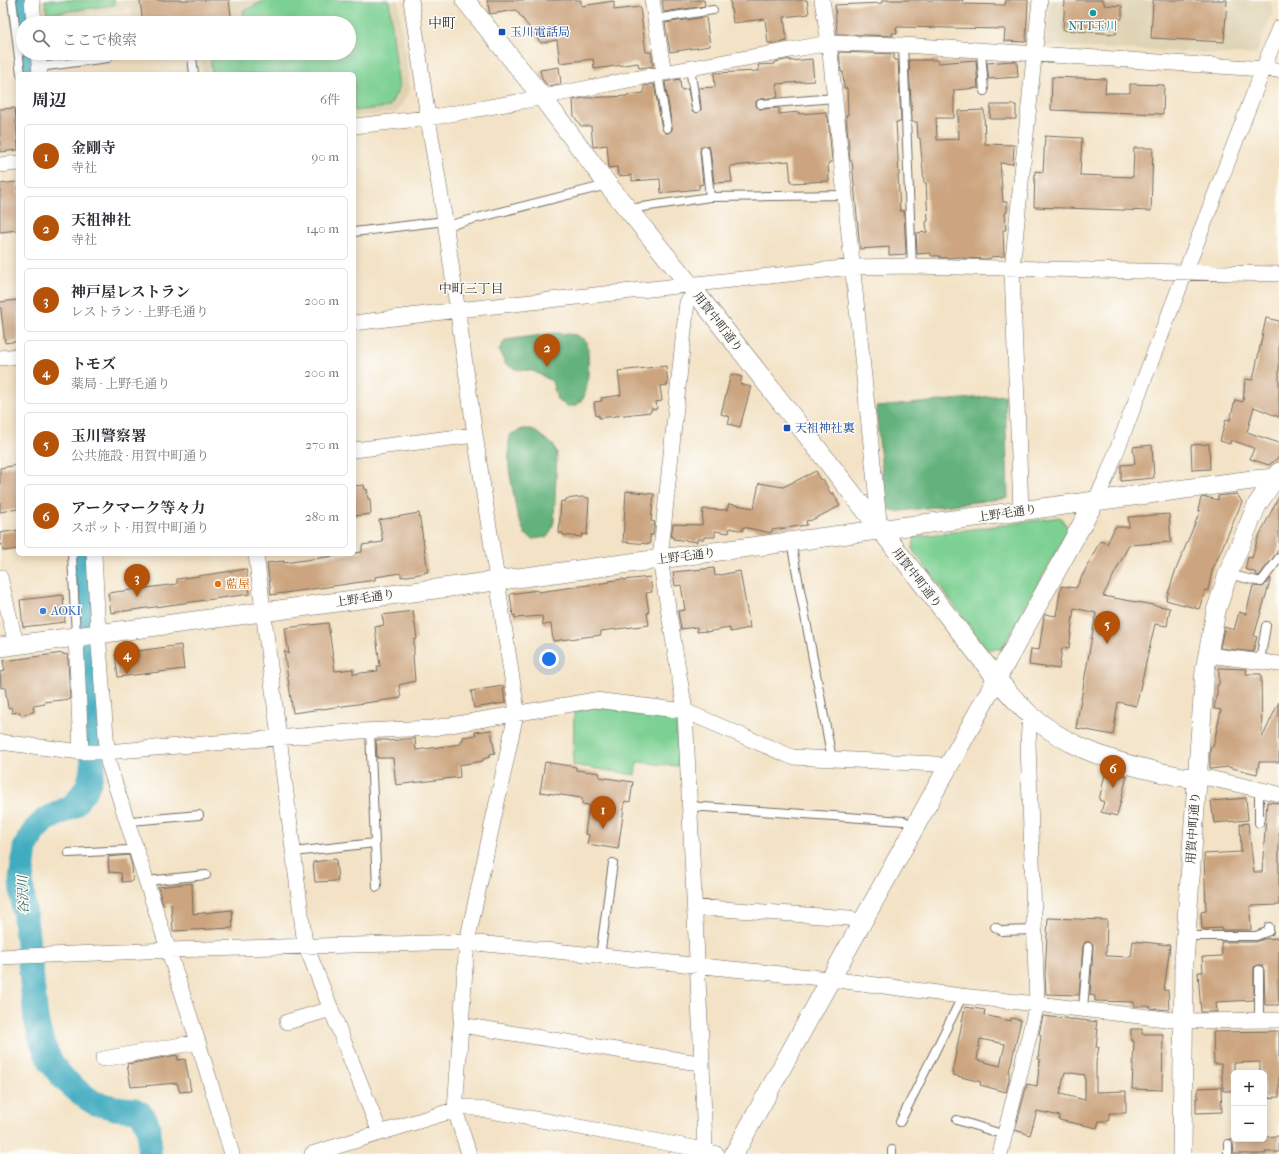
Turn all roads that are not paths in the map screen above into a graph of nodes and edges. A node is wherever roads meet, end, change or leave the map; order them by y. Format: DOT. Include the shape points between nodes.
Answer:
graph roads {
  1 [pos="12,0"];
  2 [pos="32,0"];
  3 [pos="410,0"];
  4 [pos="465,0"];
  5 [pos="652,0"];
  6 [pos="822,0"];
  7 [pos="1040,0"];
  8 [pos="713,10"];
  9 [pos="33,16"];
  10 [pos="655,19"];
  11 [pos="1279,28"];
  12 [pos="16,33"];
  13 [pos="829,43"];
  14 [pos="903,45"];
  15 [pos="981,51"];
  16 [pos="1034,55"];
  17 [pos="19,60"];
  18 [pos="88,60"];
  19 [pos="192,60"];
  20 [pos="39,65"];
  21 [pos="690,68"];
  22 [pos="1264,69"];
  23 [pos="1279,70"];
  24 [pos="21,72"];
  25 [pos="194,72"];
  26 [pos="661,73"];
  27 [pos="984,91"];
  28 [pos="542,97"];
  29 [pos="835,98"];
  30 [pos="761,104"];
  31 [pos="696,108"];
  32 [pos="428,118"];
  33 [pos="356,126"];
  34 [pos="667,128"];
  35 [pos="705,151"];
  36 [pos="16,163"];
  37 [pos="0,165"];
  38 [pos="608,185"];
  39 [pos="845,195"];
  40 [pos="710,197"];
  41 [pos="628,209"];
  42 [pos="446,223"];
  43 [pos="356,232"];
  44 [pos="912,266"];
  45 [pos="852,267"];
  46 [pos="1012,269"];
  47 [pos="1185,272"];
  48 [pos="1279,274"];
  49 [pos="692,290"];
  50 [pos="458,310"];
  51 [pos="356,324"];
  52 [pos="16,356"];
  53 [pos="0,358"];
  54 [pos="475,435"];
  55 [pos="356,450"];
  56 [pos="1277,476"];
  57 [pos="1095,501"];
  58 [pos="1021,511"];
  59 [pos="880,530"];
  60 [pos="791,542"];
  61 [pos="72,556"];
  62 [pos="94,556"];
  63 [pos="256,556"];
  64 [pos="660,559"];
  65 [pos="1278,560"];
  66 [pos="1228,574"];
  67 [pos="0,576"];
  68 [pos="497,580"];
  69 [pos="263,611"];
  70 [pos="1266,626"];
  71 [pos="87,635"];
  72 [pos="8,645"];
  73 [pos="1208,655"];
  74 [pos="1260,661"];
  75 [pos="1279,664"];
  76 [pos="997,679"];
  77 [pos="685,711"];
  78 [pos="516,714"];
  79 [pos="1030,714"];
  80 [pos="370,731"];
  81 [pos="279,737"];
  82 [pos="0,742"];
  83 [pos="93,752"];
  84 [pos="832,759"];
  85 [pos="947,768"];
  86 [pos="1197,779"];
  87 [pos="1259,790"];
  88 [pos="1279,794"];
  89 [pos="689,806"];
  90 [pos="199,815"];
  91 [pos="127,822"];
  92 [pos="1259,823"];
  93 [pos="914,826"];
  94 [pos="375,843"];
  95 [pos="135,848"];
  96 [pos="69,852"];
  97 [pos="293,852"];
  98 [pos="613,863"];
  99 [pos="206,875"];
  100 [pos="147,882"];
  101 [pos="377,887"];
  102 [pos="694,907"];
  103 [pos="860,924"];
  104 [pos="995,927"];
  105 [pos="1269,927"];
  106 [pos="1034,930"];
  107 [pos="1186,936"];
  108 [pos="467,942"];
  109 [pos="306,946"];
  110 [pos="1088,947"];
  111 [pos="168,950"];
  112 [pos="600,956"];
  113 [pos="0,957"];
  114 [pos="697,966"];
  115 [pos="1259,970"];
  116 [pos="830,979"];
  117 [pos="961,996"];
  118 [pos="1036,1004"];
  119 [pos="331,1009"];
  120 [pos="1083,1009"];
  121 [pos="1259,1020"];
  122 [pos="1279,1020"];
  123 [pos="1183,1021"];
  124 [pos="287,1022"];
  125 [pos="461,1025"];
  126 [pos="198,1042"];
  127 [pos="103,1059"];
  128 [pos="702,1062"];
  129 [pos="455,1110"];
  130 [pos="957,1120"];
  131 [pos="900,1122"];
  132 [pos="380,1133"];
  133 [pos="1005,1135"];
  134 [pos="1228,1144"];
  135 [pos="711,1152"];
  136 [pos="232,1154"];
  137 [pos="312,1154"];
  138 [pos="469,1154"];
  139 [pos="734,1154"];
  140 [pos="1000,1154"];
  141 [pos="1182,1154"];
  142 [pos="1228,1154"];
  1 -- 12 [label="lane"];
  2 -- 9 [label="street"];
  3 -- 32 [label="street"];
  4 -- 28 [label="street, 用賀中町通り"];
  5 -- 10 [label="street"];
  6 -- 13 [label="street"];
  7 -- 16 [label="street"];
  8 -- 10 [label="lane"];
  10 -- 26 [label="street"];
  11 -- 22 [label="street"];
  13 -- 14 [label="street"];
  13 -- 21 [label="street"];
  13 -- 29 [label="street"];
  14 -- 15 [label="street"];
  14 -- 44 [label="lane"];
  15 -- 16 [label="street"];
  15 -- 27 [label="lane"];
  16 -- 22 [label="street"];
  16 -- 46 [label="street"];
  17 -- 24 [label="lane"];
  18 -- 20 [label="lane"];
  19 -- 25 [label="lane"];
  21 -- 26 [label="street"];
  21 -- 31 [label="lane"];
  22 -- 23 [label="street"];
  22 -- 47 [label="street"];
  26 -- 28 [label="street"];
  26 -- 34 [label="lane"];
  28 -- 32 [label="street"];
  28 -- 38 [label="street, 用賀中町通り"];
  29 -- 30 [label="lane"];
  29 -- 39 [label="street"];
  32 -- 33 [label="street"];
  32 -- 42 [label="street"];
  35 -- 40 [label="lane"];
  36 -- 37 [label="street"];
  38 -- 41 [label="street, 用賀中町通り"];
  38 -- 42 [label="lane"];
  39 -- 40 [label="lane"];
  39 -- 45 [label="street"];
  40 -- 41 [label="lane"];
  41 -- 49 [label="street, 用賀中町通り"];
  42 -- 43 [label="lane"];
  42 -- 50 [label="street"];
  44 -- 45 [label="street"];
  44 -- 46 [label="street"];
  45 -- 49 [label="street"];
  45 -- 59 [label="street"];
  46 -- 47 [label="street"];
  46 -- 58 [label="street"];
  47 -- 48 [label="street"];
  47 -- 57 [label="street"];
  49 -- 50 [label="street"];
  49 -- 59 [label="street, 用賀中町通り"];
  49 -- 64 [label="street" via="687,302"];
  50 -- 51 [label="street"];
  50 -- 54 [label="street"];
  52 -- 53 [label="street"];
  54 -- 55 [label="street"];
  54 -- 68 [label="street"];
  56 -- 57 [label="street, 上野毛通り"];
  56 -- 66 [label="street" via="1257,505"];
  57 -- 58 [label="street, 上野毛通り"];
  57 -- 76 [label="street"];
  58 -- 59 [label="street, 上野毛通り"];
  59 -- 60 [label="street, 上野毛通り"];
  59 -- 76 [label="street, 用賀中町通り"];
  60 -- 64 [label="street, 上野毛通り"];
  60 -- 84 [label="lane"];
  61 -- 71 [label="lane"];
  62 -- 71 [label="street"];
  63 -- 69 [label="street"];
  64 -- 68 [label="street, 上野毛通り"];
  64 -- 77 [label="street"];
  65 -- 66 [label="lane" via="1260,582"];
  66 -- 73 [label="street" via="1216,611"];
  67 -- 72 [label="street"];
  68 -- 69 [label="street, 上野毛通り"];
  68 -- 78 [label="street"];
  69 -- 71 [label="street, 上野毛通り"];
  69 -- 81 [label="street"];
  70 -- 74 [label="lane"];
  71 -- 72 [label="street, 上野毛通り"];
  71 -- 83 [label="street"];
  71 -- 83 [label="street"];
  73 -- 74 [label="street"];
  73 -- 86 [label="street"];
  74 -- 75 [label="street"];
  76 -- 79 [label="street, 用賀中町通り"];
  76 -- 85 [label="street"];
  77 -- 78 [label="street" via="595,700"];
  77 -- 84 [label="street" via="792,757"];
  77 -- 89 [label="street"];
  78 -- 80 [label="street" via="433,728"];
  78 -- 108 [label="street"];
  79 -- 86 [label="street, 用賀中町通り" via="1062,738 1100,756 1183,778"];
  79 -- 106 [label="street" via="1028,743"];
  80 -- 81 [label="street"];
  80 -- 94 [label="lane"];
  81 -- 83 [label="street"];
  81 -- 97 [label="street"];
  82 -- 83 [label="street"];
  83 -- 91 [label="street" via="108,762"];
  84 -- 85 [label="street" via="936,764"];
  85 -- 93 [label="street"];
  86 -- 87 [label="street" via="1208,778"];
  86 -- 107 [label="street, 用賀中町通り"];
  87 -- 88 [label="street"];
  87 -- 92 [label="lane"];
  89 -- 93 [label="lane" via="904,821"];
  89 -- 102 [label="street"];
  90 -- 91 [label="lane"];
  91 -- 95 [label="street"];
  93 -- 103 [label="street"];
  94 -- 97 [label="lane"];
  94 -- 101 [label="lane"];
  95 -- 96 [label="lane"];
  95 -- 100 [label="street"];
  97 -- 109 [label="street"];
  98 -- 112 [label="lane"];
  99 -- 100 [label="lane"];
  100 -- 111 [label="street"];
  102 -- 103 [label="street" via="849,918"];
  102 -- 114 [label="street"];
  103 -- 116 [label="street"];
  104 -- 106 [label="lane" via="1002,931"];
  105 -- 107 [label="lane" via="1269,931 1256,936"];
  106 -- 118 [label="street"];
  107 -- 123 [label="street, 用賀中町通り"];
  108 -- 109 [label="street"];
  108 -- 112 [label="street"];
  108 -- 125 [label="street"];
  109 -- 111 [label="street"];
  109 -- 119 [label="street"];
  110 -- 120 [label="lane"];
  111 -- 113 [label="street"];
  111 -- 126 [label="street"];
  112 -- 114 [label="street"];
  114 -- 116 [label="street"];
  114 -- 128 [label="street"];
  115 -- 121 [label="lane"];
  116 -- 117 [label="street"];
  116 -- 139 [label="street"];
  117 -- 118 [label="street"];
  117 -- 131 [label="lane"];
  118 -- 120 [label="street"];
  118 -- 133 [label="street"];
  119 -- 124 [label="street"];
  119 -- 132 [label="street"];
  120 -- 123 [label="street"];
  121 -- 122 [label="street"];
  121 -- 123 [label="street"];
  123 -- 141 [label="street, 用賀中町通り"];
  125 -- 128 [label="street"];
  125 -- 129 [label="street"];
  126 -- 127 [label="street"];
  126 -- 136 [label="street"];
  128 -- 135 [label="street"];
  129 -- 132 [label="street"];
  129 -- 135 [label="street" via="469,1107"];
  129 -- 138 [label="street"];
  130 -- 133 [label="lane"];
  132 -- 137 [label="street"];
  133 -- 140 [label="street"];
  134 -- 142 [label="lane"];
}
